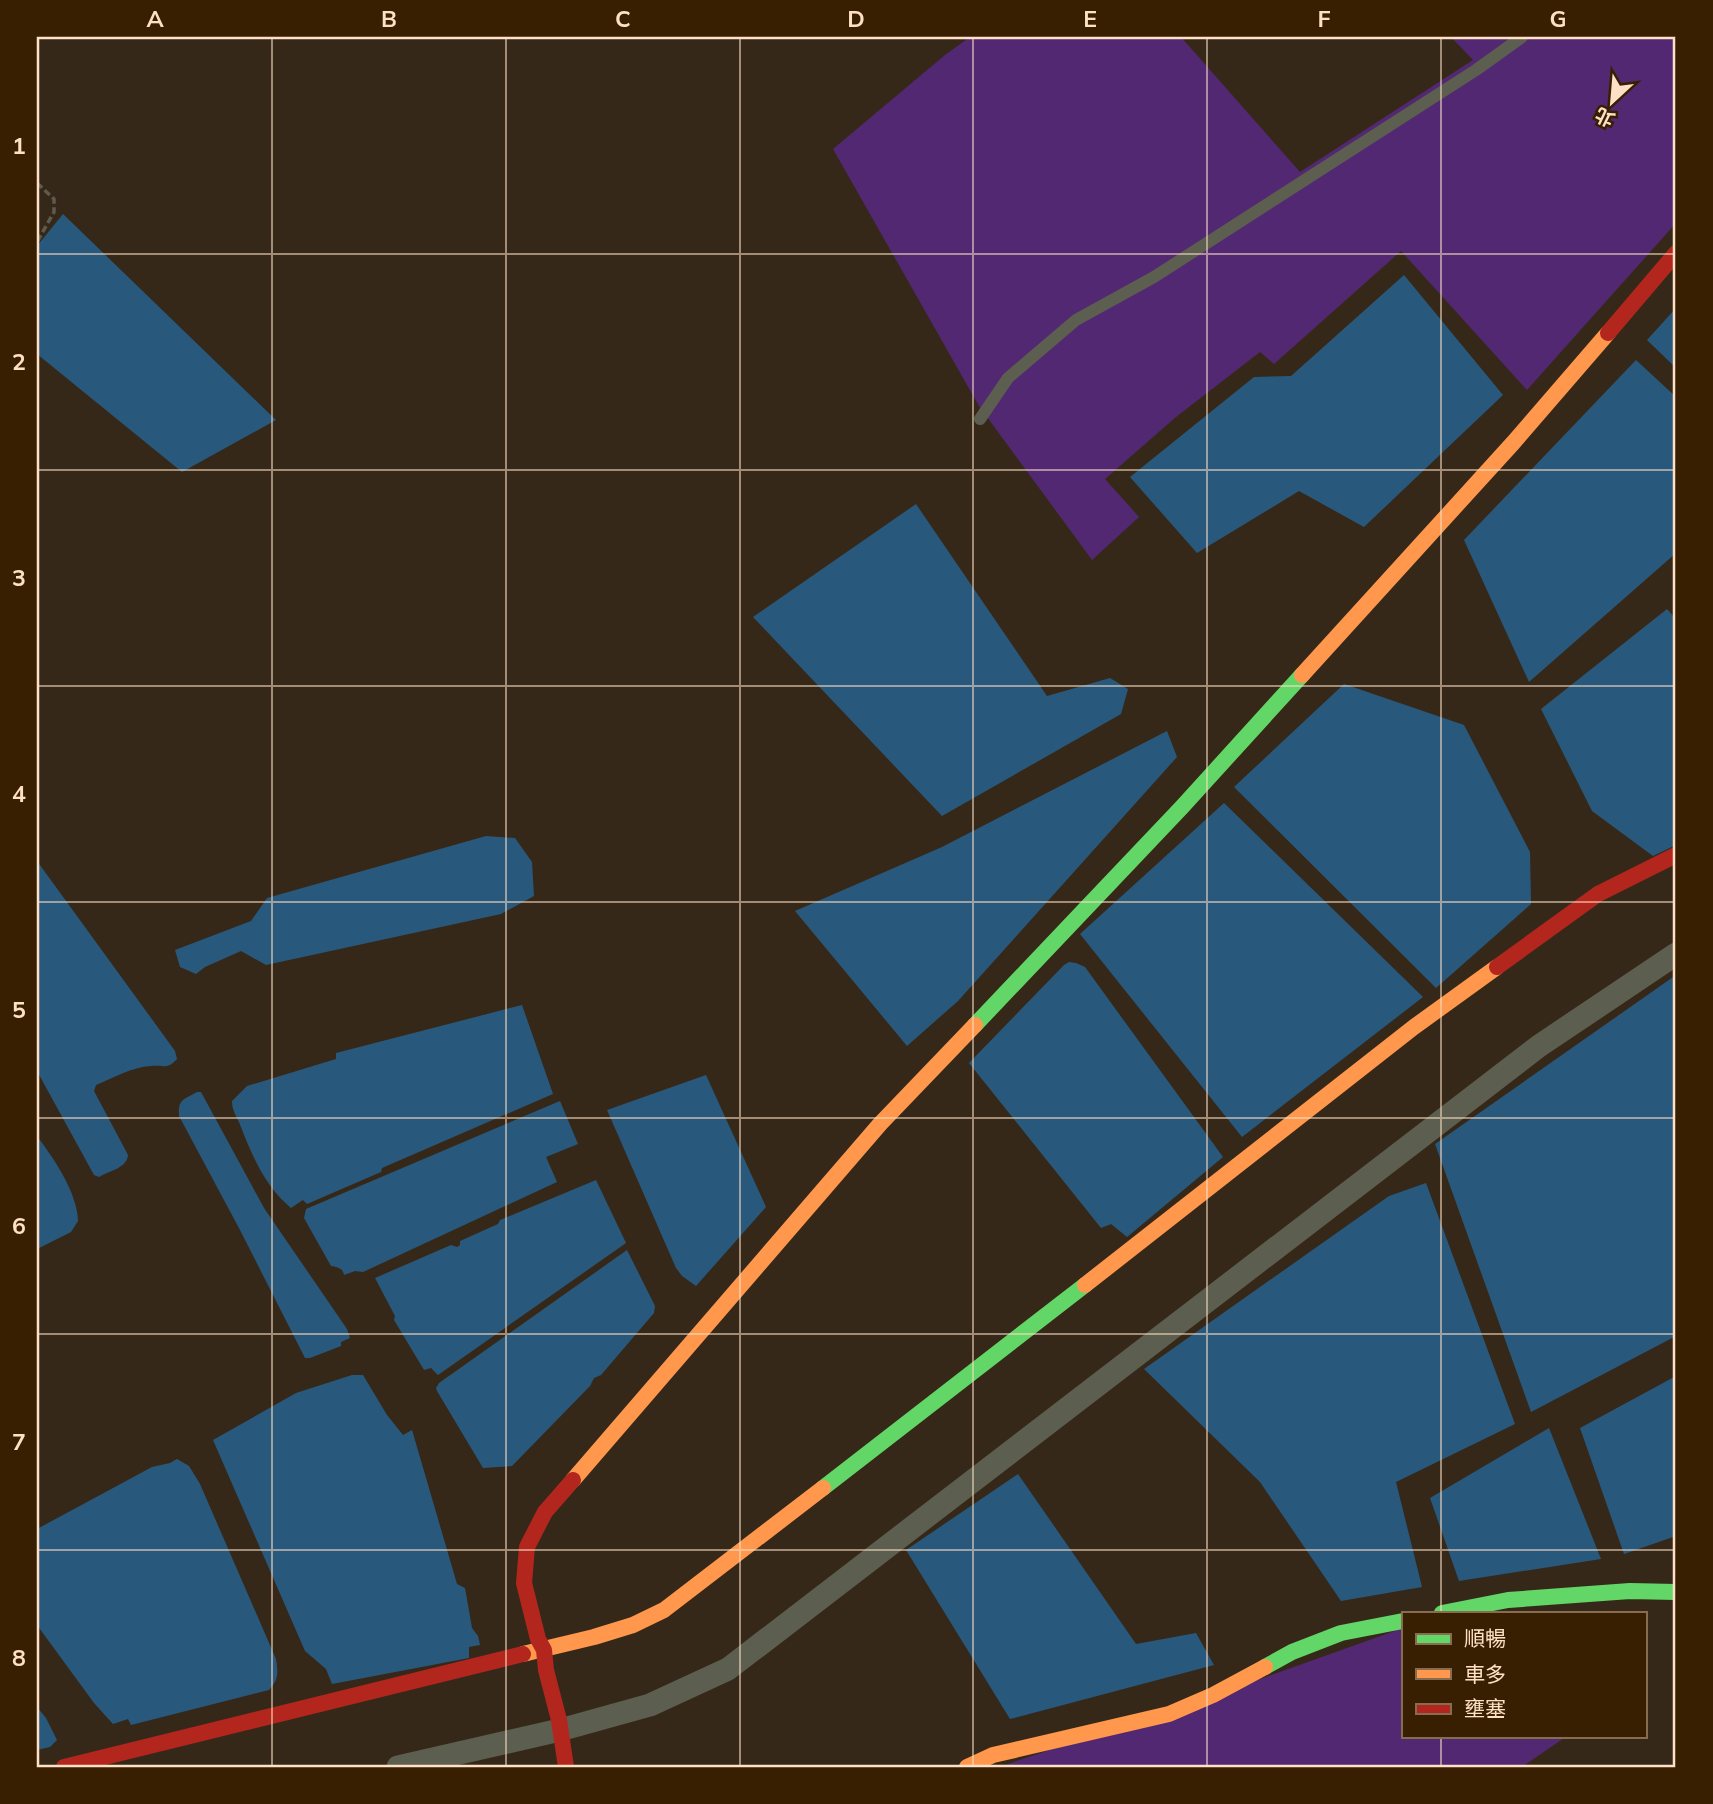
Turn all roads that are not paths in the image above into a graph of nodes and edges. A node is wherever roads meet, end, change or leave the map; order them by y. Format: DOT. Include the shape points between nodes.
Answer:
graph roads {
  1 [pos="1522,37"];
  2 [pos="1676,253"];
  3 [pos="980,419"];
  4 [pos="1676,855"];
  5 [pos="1676,954"];
  6 [pos="1676,1591"];
  7 [pos="1447,1612"];
  8 [pos="1402,1621"];
  9 [pos="544,1650"];
  10 [pos="560,1725"];
  11 [pos="64,1767"];
  12 [pos="398,1767"];
  13 [pos="566,1767"];
  14 [pos="967,1767"];
  1 -- 3 [label="lane" via="1177,262 1076,320 1009,378"];
  2 -- 9 [label="street" via="1513,443 1182,807 880,1124 545,1512 527,1547 524,1583"];
  4 -- 9 [label="street" via="1598,894 1414,1027 664,1610 633,1625"];
  5 -- 10 [label="street" via="1528,1054 728,1669 650,1705"];
  6 -- 7 [label="street" via="1508,1600"];
  8 -- 14 [label="street" via="1340,1633 1169,1714 993,1755"];
  9 -- 10 [label="street"];
  9 -- 11 [label="street"];
  10 -- 12 [label="street"];
  10 -- 13 [label="street"];
}
